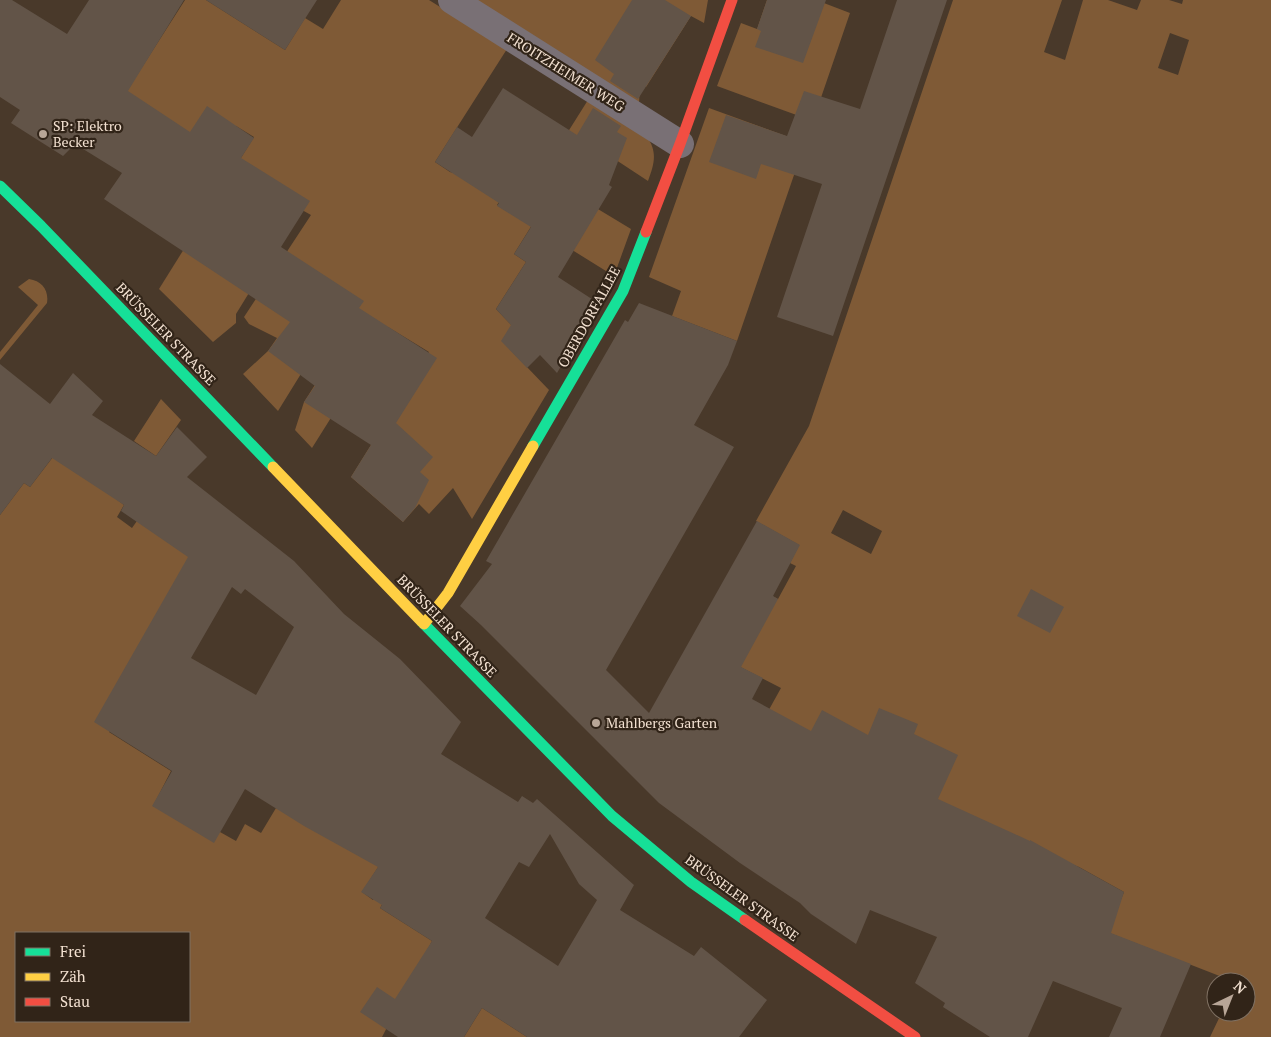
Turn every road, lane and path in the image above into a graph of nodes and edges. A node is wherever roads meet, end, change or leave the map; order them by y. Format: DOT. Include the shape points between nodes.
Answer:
graph roads {
  1 [pos="452,0"];
  2 [pos="732,0"];
  3 [pos="680,144"];
  4 [pos="0,186"];
  5 [pos="424,624"];
  6 [pos="915,1037"];
  1 -- 3 [label="street, FROITZHEIMER WEG"];
  2 -- 3 [label="street, OBERDORFALLEE"];
  3 -- 5 [label="street, OBERDORFALLEE" via="623,291 448,593"];
  4 -- 5 [label="street, BRÜSSELER STRASSE"];
  5 -- 6 [label="street, BRÜSSELER STRASSE" via="631,832 691,882"];
}
